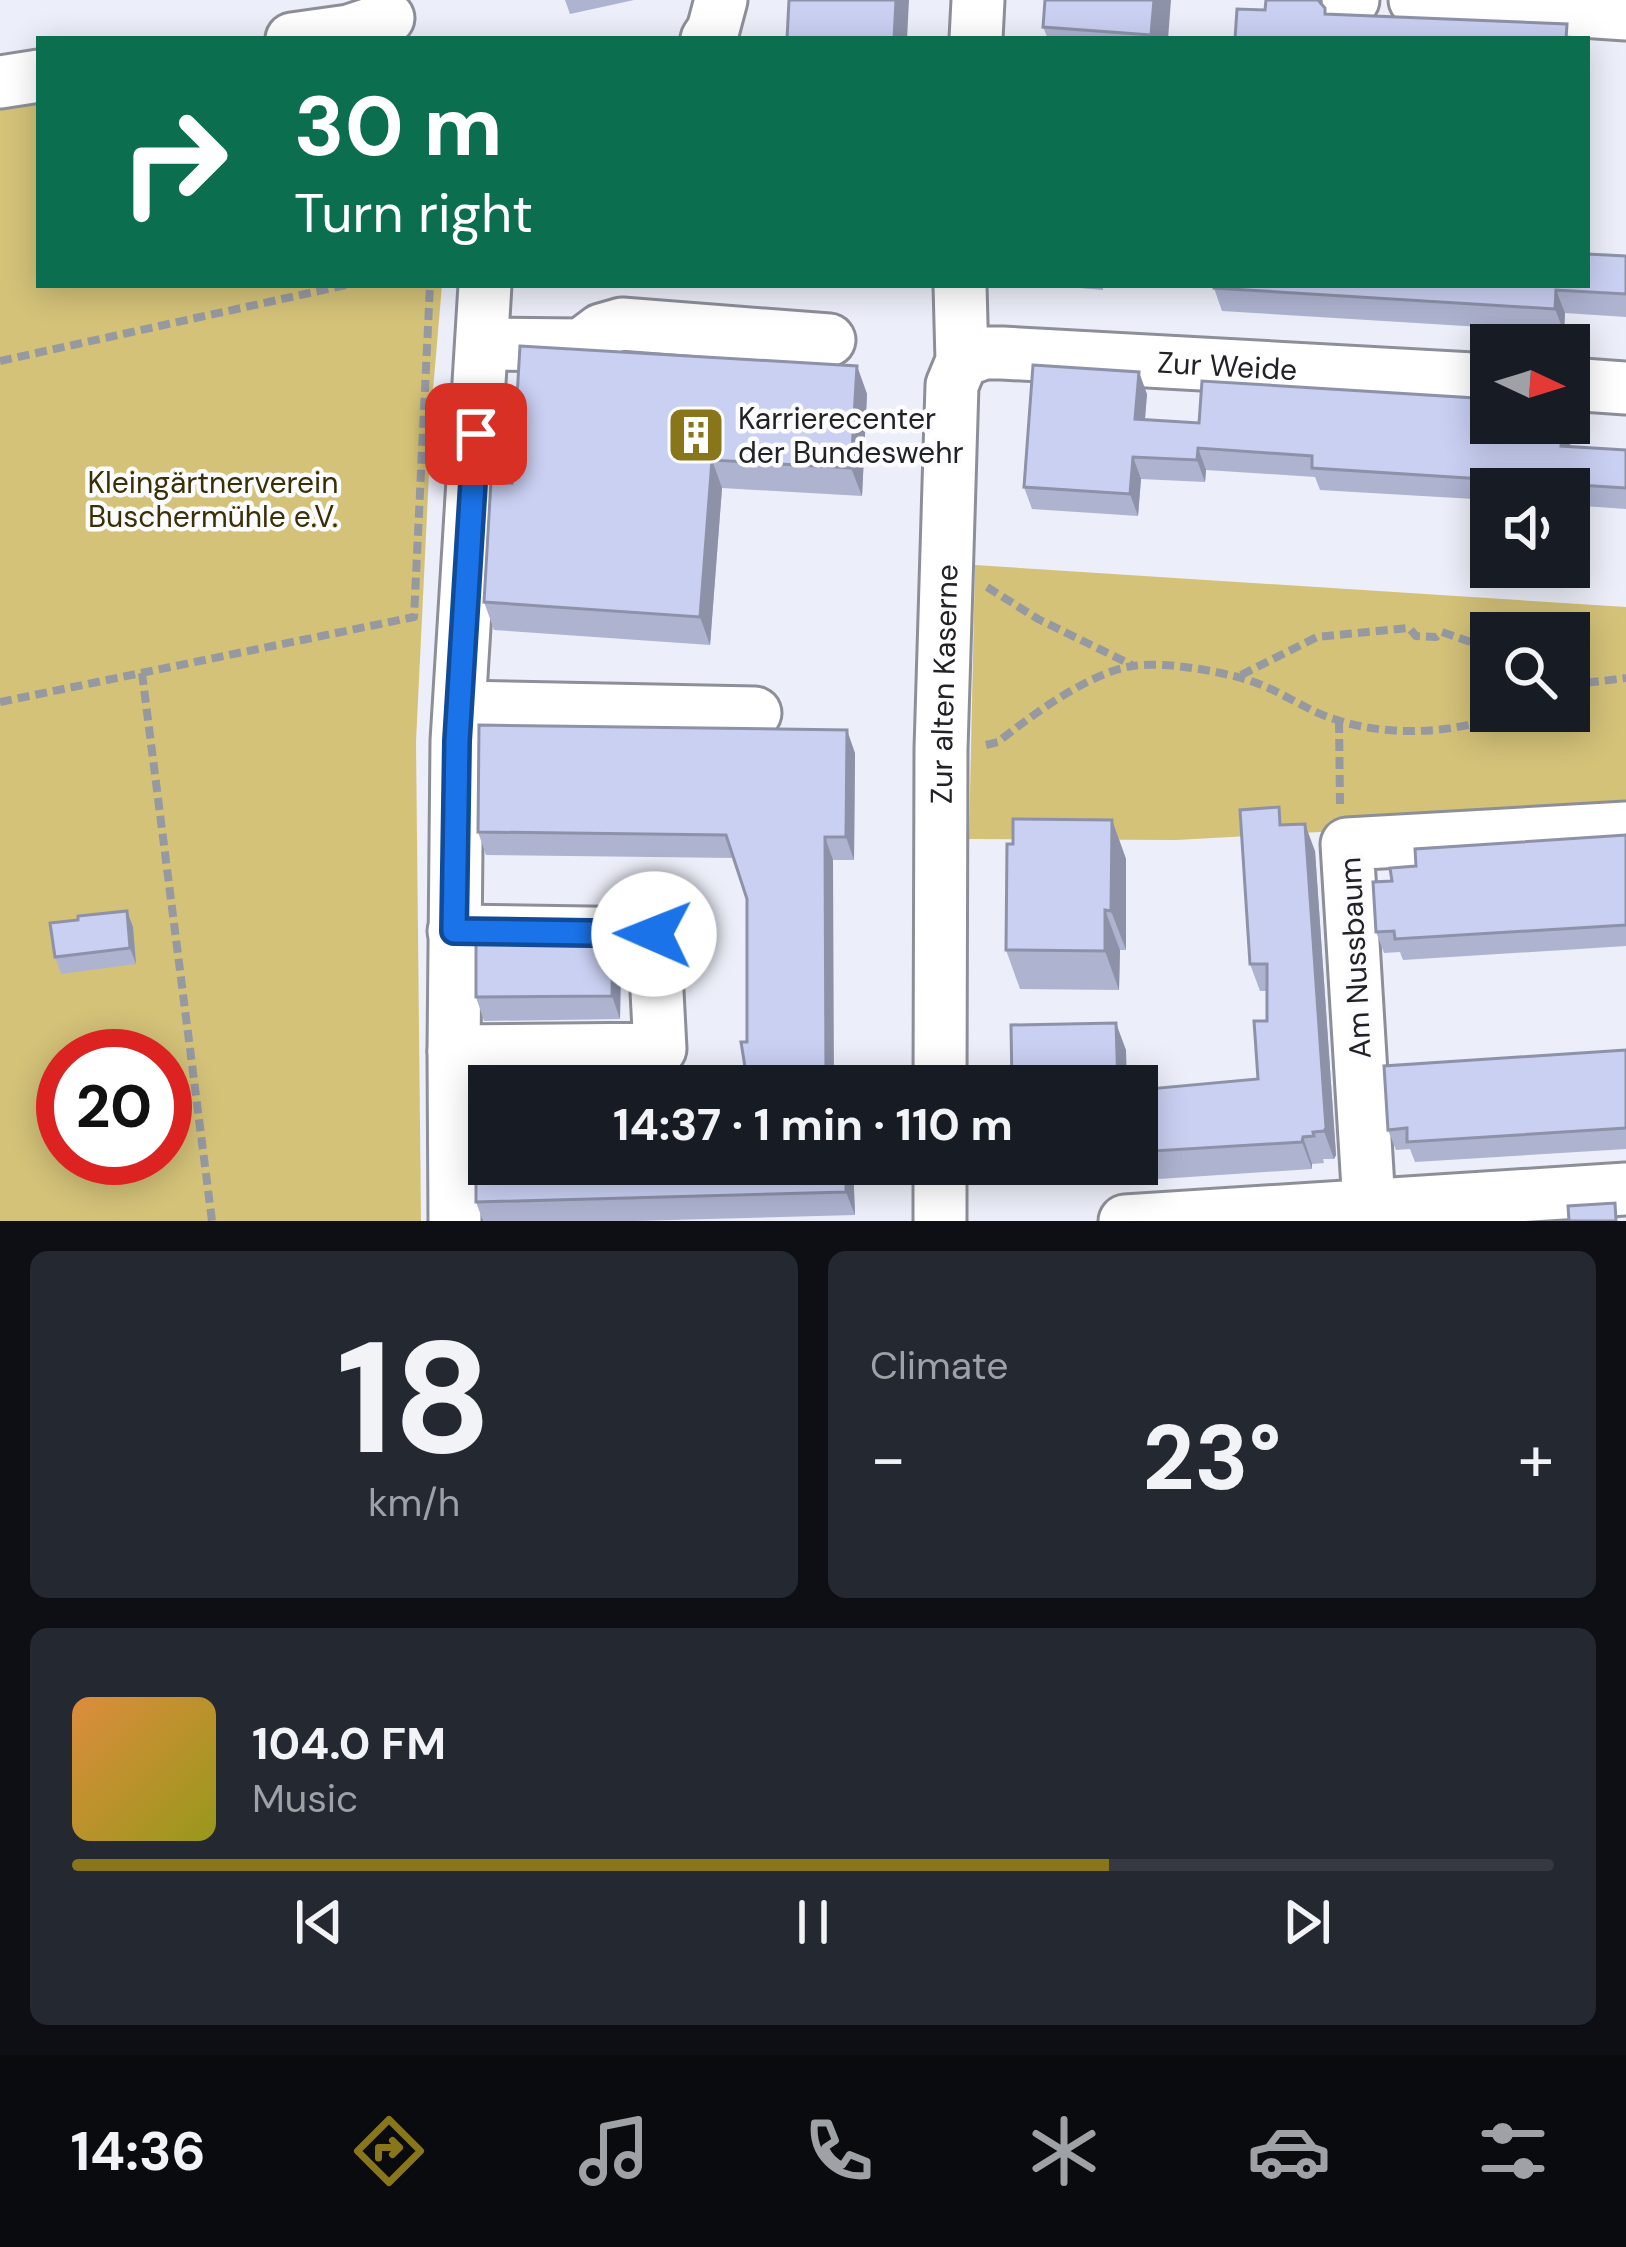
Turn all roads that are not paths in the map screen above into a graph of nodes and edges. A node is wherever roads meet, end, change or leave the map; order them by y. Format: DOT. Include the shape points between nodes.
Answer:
graph roads {
  1 [pos="721,0"];
  2 [pos="978,0"];
  3 [pos="1415,0"];
  4 [pos="1626,14"];
  5 [pos="389,19"];
  6 [pos="313,36"];
  7 [pos="709,36"];
  8 [pos="976,36"];
  9 [pos="36,76"];
  10 [pos="0,82"];
  11 [pos="485,288"];
  12 [pos="960,288"];
  13 [pos="829,340"];
  14 [pos="482,344"];
  15 [pos="962,361"];
  16 [pos="1470,379"];
  17 [pos="1590,385"];
  18 [pos="1626,388"];
  19 [pos="460,706"];
  20 [pos="755,713"];
  21 [pos="1626,827"];
  22 [pos="454,931"];
  23 [pos="454,1051"];
  24 [pos="940,1065"];
  25 [pos="940,1185"];
  26 [pos="1626,1189"];
  27 [pos="1370,1213"];
  28 [pos="455,1221"];
  29 [pos="940,1221"];
  30 [pos="1125,1221"];
  1 -- 7 [label="street"];
  2 -- 8 [label="street"];
  3 -- 4 [label="street"];
  5 -- 6 [label="street"];
  9 -- 10 [label="street"];
  11 -- 14 [label="street"];
  12 -- 15 [label="street, Zur alten Kaserne"];
  13 -- 14 [label="street" via="622,324 581,345"];
  14 -- 19 [label="street"];
  15 -- 16 [label="street, Zur Weide" via="1002,353"];
  15 -- 24 [label="street, Zur alten Kaserne" via="952,385 940,749"];
  17 -- 18 [label="street"];
  19 -- 20 [label="street"];
  19 -- 22 [label="street"];
  21 -- 27 [label="street, Am Nussbaum" via="1347,844"];
  22 -- 23 [label="street"];
  22 -- 23 [label="street" via="654,934 660,1049"];
  23 -- 28 [label="street"];
  25 -- 29 [label="street"];
  26 -- 27 [label="street"];
  27 -- 30 [label="street"];
}
